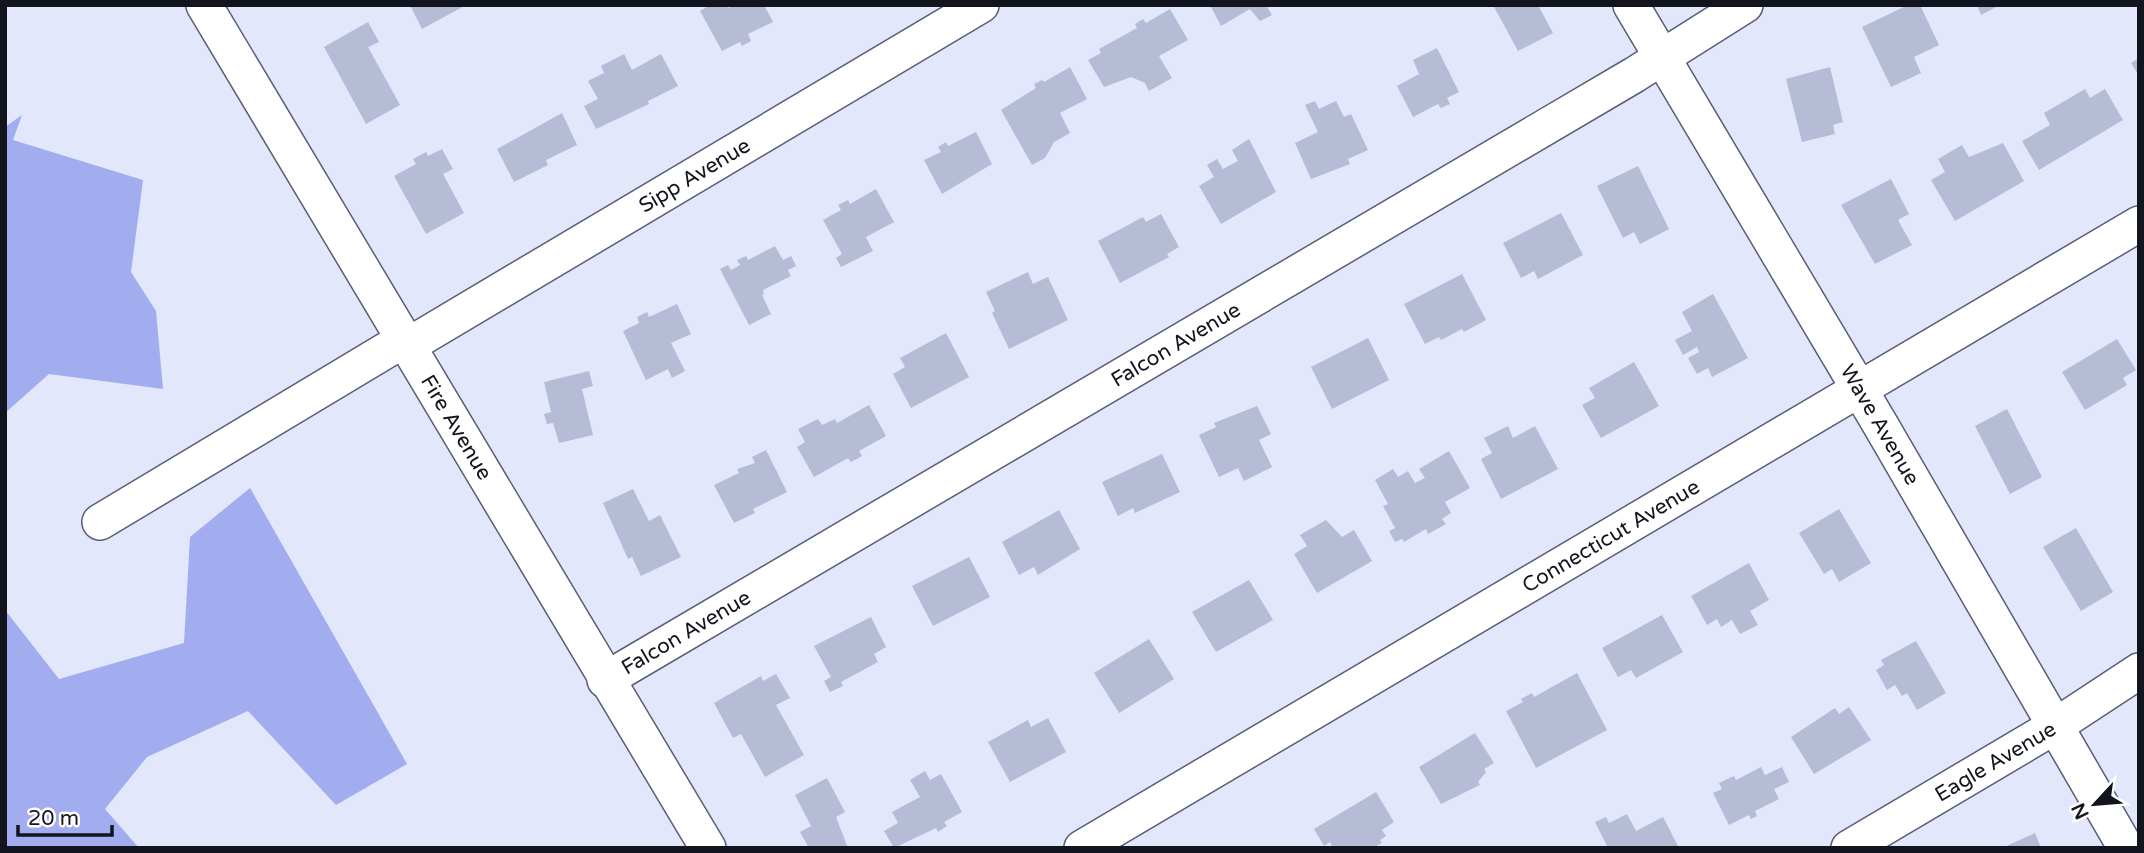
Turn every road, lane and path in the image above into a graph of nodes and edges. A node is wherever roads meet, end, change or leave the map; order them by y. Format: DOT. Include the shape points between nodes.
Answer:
graph roads {
  1 [pos="981,5"];
  2 [pos="1631,5"];
  3 [pos="1745,5"];
  4 [pos="215,9"];
  5 [pos="1663,57"];
  6 [pos="2139,224"];
  7 [pos="407,342"];
  8 [pos="1860,389"];
  9 [pos="100,522"];
  10 [pos="2139,671"];
  11 [pos="606,680"];
  12 [pos="2057,725"];
  13 [pos="708,848"];
  14 [pos="1082,848"];
  15 [pos="1849,848"];
  16 [pos="2126,848"];
  1 -- 7 [label="street, Sipp Avenue"];
  2 -- 5 [label="street, Wave Avenue"];
  3 -- 5 [label="street, Falcon Avenue"];
  4 -- 7 [label="street, Fire Avenue"];
  5 -- 8 [label="street, Wave Avenue"];
  5 -- 11 [label="street, Falcon Avenue"];
  6 -- 8 [label="street, Connecticut Avenue"];
  7 -- 9 [label="street, Sipp Avenue"];
  7 -- 11 [label="street, Fire Avenue"];
  8 -- 12 [label="street, Wave Avenue"];
  8 -- 14 [label="street, Connecticut Avenue"];
  10 -- 12 [label="street, Eagle Avenue"];
  11 -- 13 [label="street, Fire Avenue"];
  12 -- 15 [label="street, Eagle Avenue"];
  12 -- 16 [label="street, Wave Avenue"];
}
